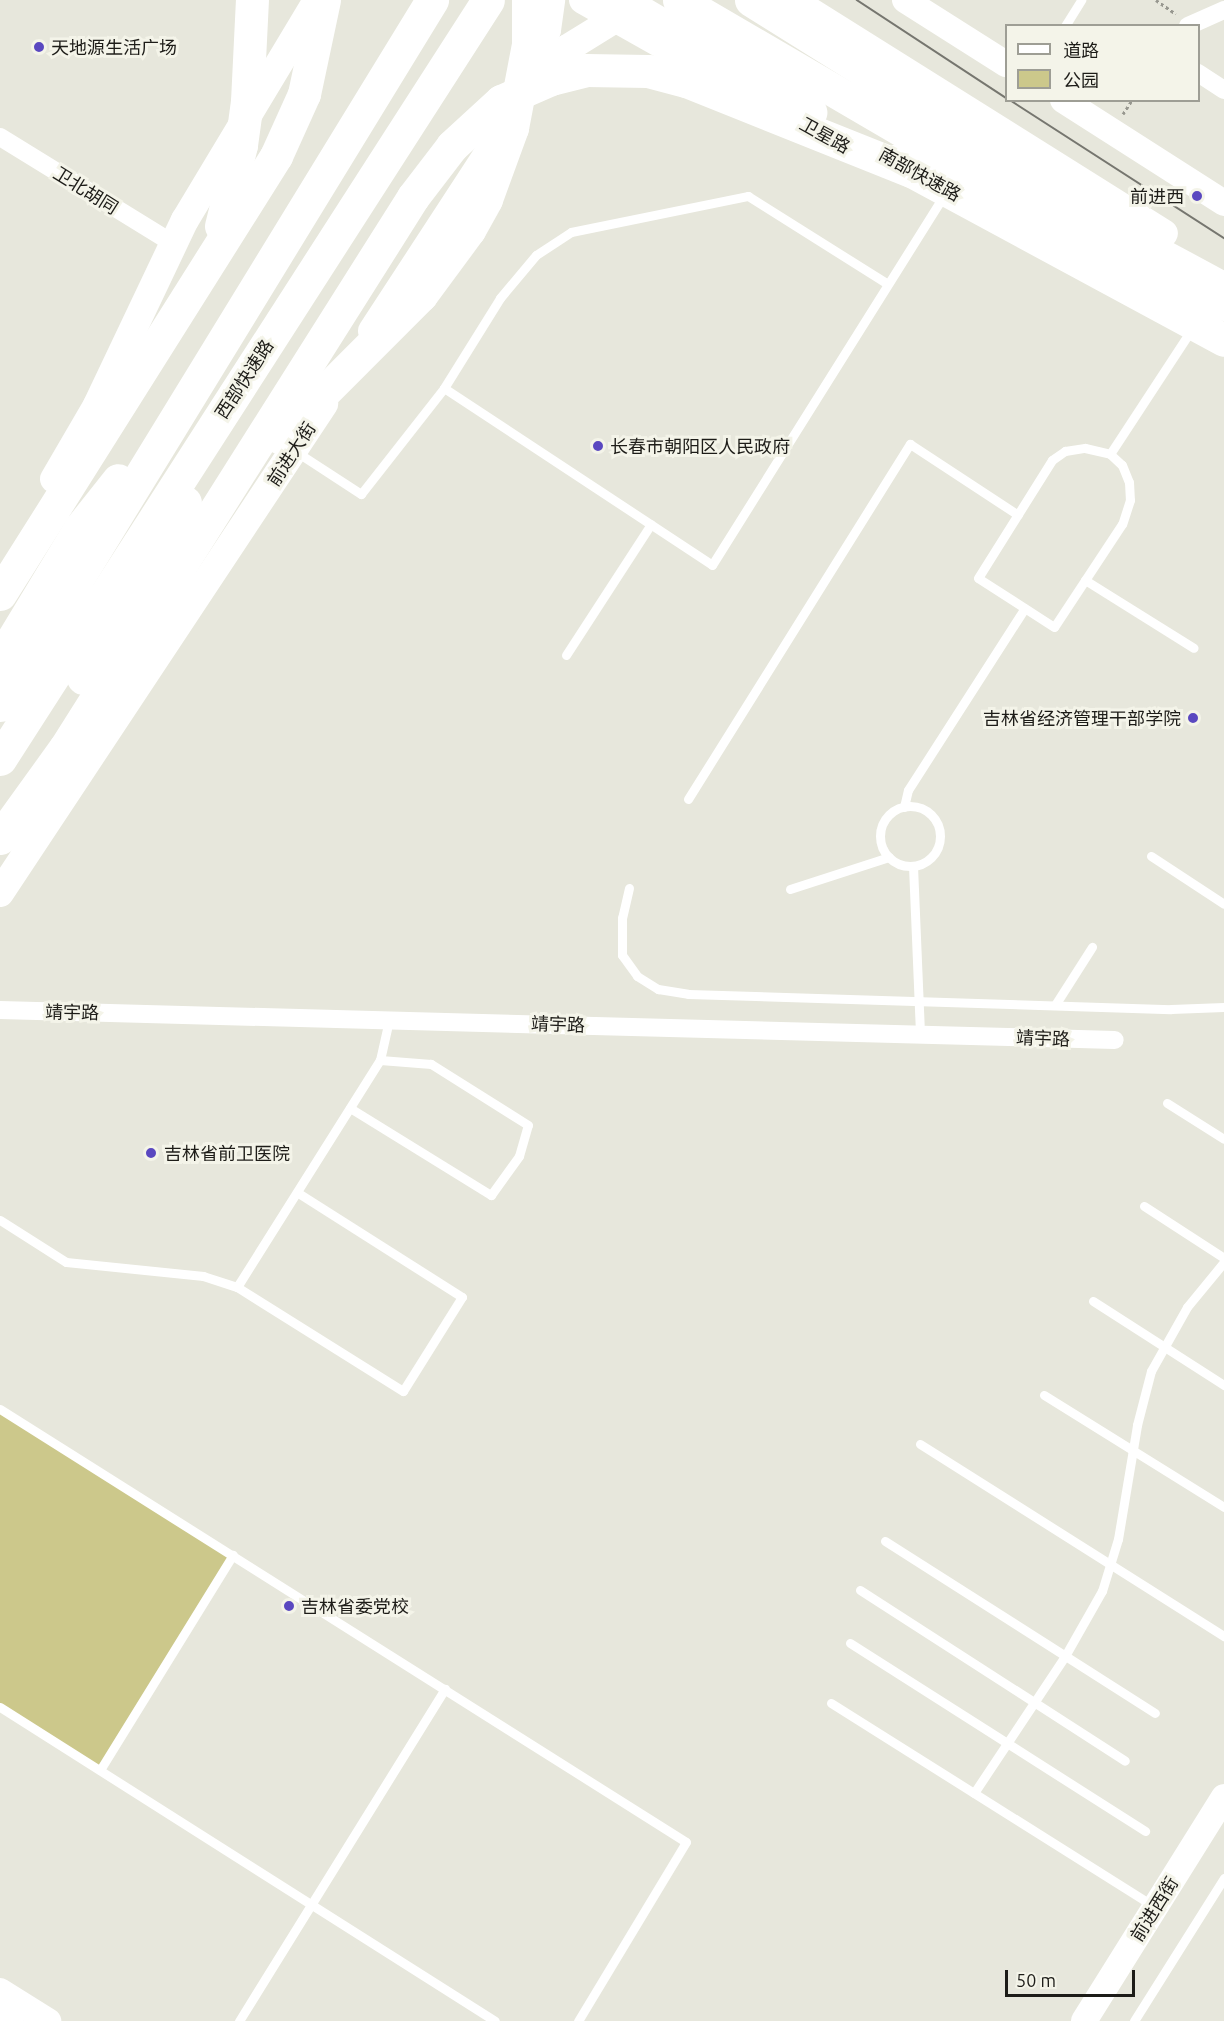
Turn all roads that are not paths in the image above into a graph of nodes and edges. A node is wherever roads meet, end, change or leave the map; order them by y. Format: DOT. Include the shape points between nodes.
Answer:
graph roads {
  1 [pos="252,0"];
  2 [pos="316,0"];
  3 [pos="324,0"];
  4 [pos="432,0"];
  5 [pos="488,0"];
  6 [pos="528,0"];
  7 [pos="551,0"];
  8 [pos="583,0"];
  9 [pos="679,0"];
  10 [pos="708,0"];
  11 [pos="751,0"];
  12 [pos="792,0"];
  13 [pos="904,0"];
  14 [pos="1081,0"];
  15 [pos="617,9"];
  16 [pos="1224,10"];
  17 [pos="1066,24"];
  18 [pos="1191,24"];
  19 [pos="1005,63"];
  20 [pos="1200,74"];
  21 [pos="1224,90"];
  22 [pos="1066,102"];
  23 [pos="514,109"];
  24 [pos="0,137"];
  25 [pos="911,171"];
  26 [pos="941,200"];
  27 [pos="1224,203"];
  28 [pos="172,243"];
  29 [pos="212,259"];
  30 [pos="1224,270"];
  31 [pos="888,284"];
  32 [pos="1224,286"];
  33 [pos="1224,296"];
  34 [pos="1224,304"];
  35 [pos="1188,334"];
  36 [pos="1224,340"];
  37 [pos="1224,357"];
  38 [pos="444,388"];
  39 [pos="294,450"];
  40 [pos="1110,454"];
  41 [pos="190,462"];
  42 [pos="231,489"];
  43 [pos="1018,515"];
  44 [pos="651,524"];
  45 [pos="0,566"];
  46 [pos="1085,580"];
  47 [pos="0,594"];
  48 [pos="1025,608"];
  49 [pos="1194,648"];
  50 [pos="566,655"];
  51 [pos="12,689"];
  52 [pos="0,759"];
  53 [pos="688,799"];
  54 [pos="904,807"];
  55 [pos="0,812"];
  56 [pos="0,838"];
  57 [pos="1151,855"];
  58 [pos="889,857"];
  59 [pos="913,866"];
  60 [pos="629,888"];
  61 [pos="790,889"];
  62 [pos="0,893"];
  63 [pos="1224,904"];
  64 [pos="1092,948"];
  65 [pos="920,1000"];
  66 [pos="1055,1005"];
  67 [pos="1224,1007"];
  68 [pos="0,1010"];
  69 [pos="389,1020"];
  70 [pos="920,1035"];
  71 [pos="1115,1040"];
  72 [pos="380,1060"];
  73 [pos="1167,1103"];
  74 [pos="350,1108"];
  75 [pos="1224,1140"];
  76 [pos="298,1193"];
  77 [pos="1144,1206"];
  78 [pos="0,1220"];
  79 [pos="1224,1260"];
  80 [pos="237,1287"];
  81 [pos="1093,1301"];
  82 [pos="1165,1347"];
  83 [pos="1224,1385"];
  84 [pos="1044,1395"];
  85 [pos="0,1409"];
  86 [pos="920,1444"];
  87 [pos="1133,1450"];
  88 [pos="1224,1507"];
  89 [pos="885,1541"];
  90 [pos="233,1555"];
  91 [pos="1110,1564"];
  92 [pos="860,1590"];
  93 [pos="1224,1636"];
  94 [pos="850,1643"];
  95 [pos="1065,1656"];
  96 [pos="445,1689"];
  97 [pos="831,1702"];
  98 [pos="1034,1702"];
  99 [pos="0,1707"];
  100 [pos="1155,1713"];
  101 [pos="1007,1743"];
  102 [pos="1125,1761"];
  103 [pos="100,1770"];
  104 [pos="974,1793"];
  105 [pos="1224,1797"];
  106 [pos="1145,1831"];
  107 [pos="1224,1878"];
  108 [pos="311,1905"];
  109 [pos="1155,1908"];
  110 [pos="0,1991"];
  111 [pos="0,2015"];
  112 [pos="10,2021"];
  113 [pos="48,2021"];
  114 [pos="239,2021"];
  115 [pos="495,2021"];
  116 [pos="578,2021"];
  117 [pos="1084,2021"];
  118 [pos="1134,2021"];
  1 -- 29 [label="highway" via="241,145"];
  2 -- 28 [label="main road"];
  3 -- 29 [label="highway" via="312,66 295,117 276,156"];
  4 -- 51 [label="highway, 西部快速路"];
  5 -- 41 [label="highway, 西部快速路"];
  6 -- 42 [label="highway" via="528,44 512,128 486,199 469,230 421,295"];
  7 -- 23 [label="main road, 前进大街" via="535,68"];
  8 -- 15 [label="main road, 卫星路"];
  9 -- 34 [label="highway, 南部快速路" via="920,141"];
  10 -- 32 [label="main road" via="908,117"];
  11 -- 33 [label="highway"];
  12 -- 30 [label="main road"];
  13 -- 19 [label="main road"];
  14 -- 17 [label="lane"];
  15 -- 23 [label="main road" via="568,48"];
  15 -- 25 [label="highway, 南部快速路"];
  15 -- 26 [label="main road, 卫星路"];
  16 -- 18 [label="street"];
  20 -- 21 [label="street"];
  22 -- 27 [label="main road"];
  23 -- 39 [label="main road, 前进大街"];
  24 -- 28 [label="street, 卫北胡同"];
  25 -- 36 [label="highway, 南部快速路"];
  25 -- 42 [label="highway" via="686,81 648,71 586,70 551,79 501,101 452,146 413,196"];
  26 -- 31 [label="lane"];
  26 -- 35 [label="main road, 卫星路"];
  28 -- 45 [label="main road" via="97,405"];
  29 -- 47 [label="highway"];
  31 -- 38 [label="lane" via="748,196 571,232 529,264 500,298"];
  31 -- 44 [label="lane" via="712,565"];
  35 -- 37 [label="main road, 卫星路"];
  35 -- 40 [label="lane"];
  38 -- 39 [label="lane" via="361,494"];
  38 -- 44 [label="lane"];
  39 -- 62 [label="main road, 前进大街"];
  40 -- 43 [label="lane" via="1085,448 1065,451 1052,460"];
  40 -- 46 [label="lane" via="1122,465 1129,482 1130,501 1122,524"];
  41 -- 51 [label="highway, 西部快速路"];
  41 -- 55 [label="highway" via="184,507 162,551"];
  42 -- 56 [label="highway" via="59,757"];
  43 -- 48 [label="lane" via="978,579"];
  43 -- 53 [label="lane" via="910,444"];
  44 -- 50 [label="lane"];
  46 -- 48 [label="lane" via="1054,627"];
  46 -- 49 [label="lane"];
  48 -- 54 [label="lane" via="908,790"];
  51 -- 52 [label="highway, 西部快速路"];
  54 -- 58 [label="lane" via="890,814 881,828 881,844"];
  54 -- 59 [label="lane" via="929,813 939,828 934,853"];
  57 -- 63 [label="lane"];
  58 -- 59 [label="lane"];
  58 -- 61 [label="lane"];
  59 -- 65 [label="lane"];
  60 -- 65 [label="lane" via="622,918 622,955 637,976 658,989 688,994"];
  64 -- 66 [label="lane"];
  65 -- 66 [label="lane"];
  65 -- 70 [label="lane"];
  66 -- 67 [label="lane"];
  68 -- 69 [label="street, 靖宇路"];
  69 -- 70 [label="street, 靖宇路"];
  69 -- 72 [label="lane"];
  70 -- 71 [label="street, 靖宇路"];
  72 -- 74 [label="lane"];
  72 -- 74 [label="lane" via="431,1064 528,1125 519,1156 491,1195"];
  73 -- 75 [label="lane"];
  74 -- 76 [label="lane"];
  76 -- 80 [label="lane"];
  76 -- 80 [label="lane" via="462,1297 403,1391"];
  77 -- 79 [label="lane"];
  78 -- 80 [label="lane" via="66,1262 203,1276"];
  79 -- 82 [label="lane" via="1187,1307"];
  81 -- 82 [label="lane"];
  82 -- 83 [label="lane"];
  82 -- 87 [label="lane" via="1151,1371"];
  84 -- 87 [label="lane"];
  85 -- 90 [label="lane"];
  86 -- 91 [label="lane"];
  87 -- 88 [label="lane"];
  87 -- 91 [label="lane"];
  89 -- 95 [label="lane"];
  90 -- 96 [label="lane"];
  90 -- 103 [label="lane"];
  91 -- 93 [label="lane"];
  91 -- 95 [label="lane" via="1102,1592"];
  92 -- 98 [label="lane"];
  94 -- 101 [label="lane"];
  95 -- 98 [label="lane"];
  95 -- 100 [label="lane"];
  96 -- 108 [label="lane"];
  96 -- 116 [label="lane" via="686,1842"];
  97 -- 104 [label="lane"];
  98 -- 101 [label="lane"];
  98 -- 102 [label="lane"];
  99 -- 103 [label="lane"];
  101 -- 104 [label="lane"];
  101 -- 106 [label="lane"];
  103 -- 108 [label="lane"];
  104 -- 109 [label="lane"];
  105 -- 109 [label="main road, 前进西街"];
  107 -- 118 [label="lane"];
  108 -- 114 [label="lane"];
  108 -- 115 [label="lane"];
  109 -- 117 [label="main road, 前进西街"];
  110 -- 113 [label="main road"];
  111 -- 112 [label="main road"];
}
